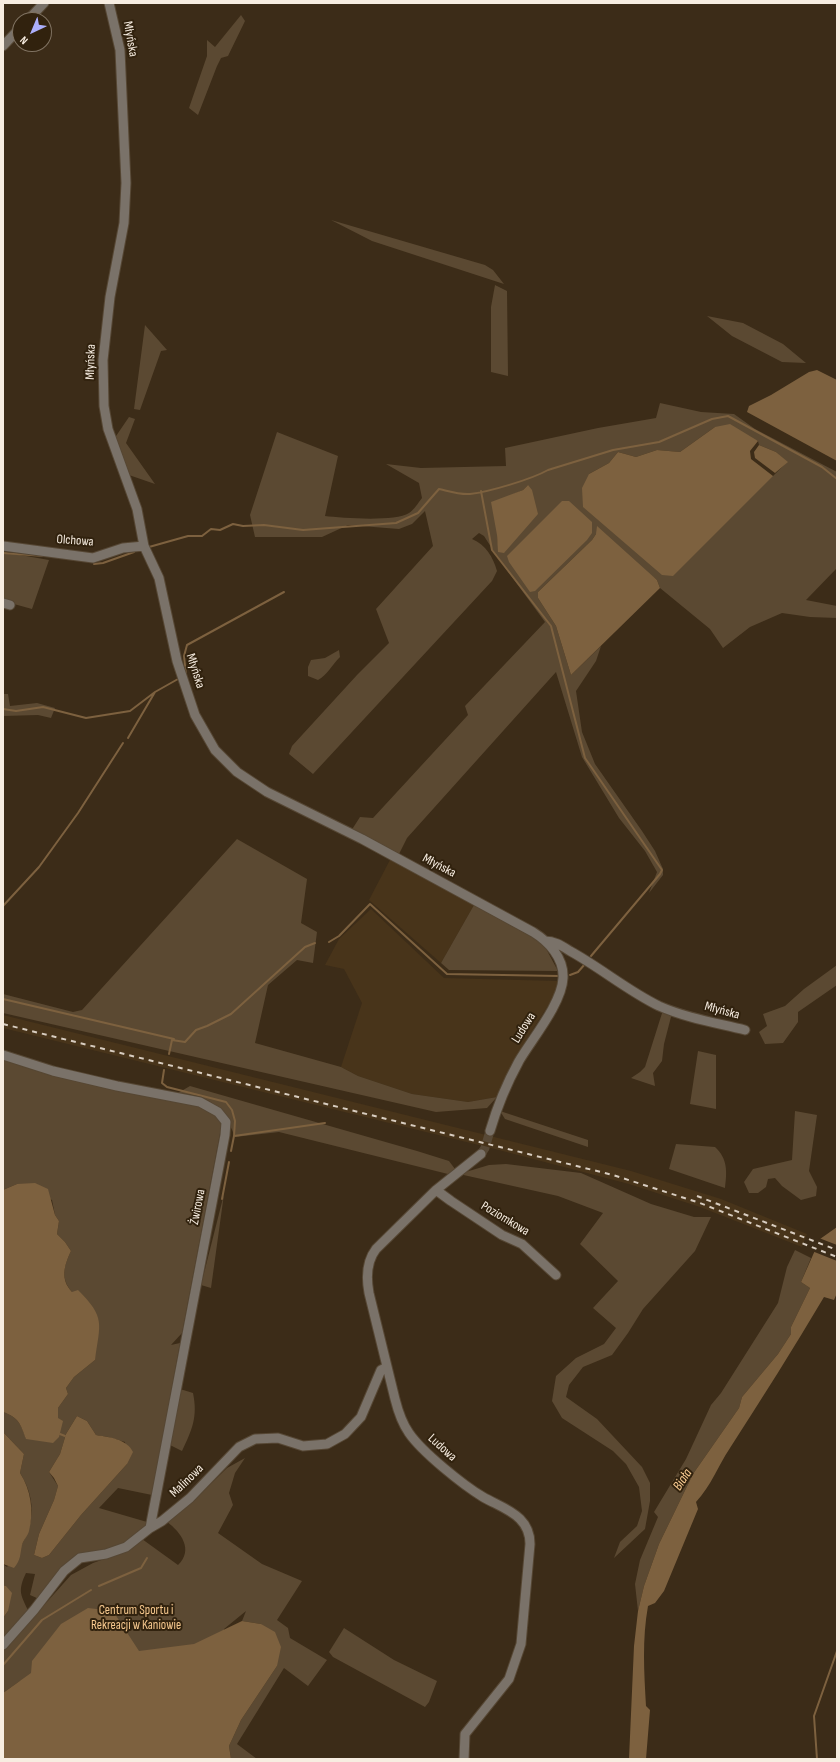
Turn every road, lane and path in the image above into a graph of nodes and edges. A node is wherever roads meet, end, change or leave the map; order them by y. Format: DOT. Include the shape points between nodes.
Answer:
graph roads {
  1 [pos="44,3"];
  2 [pos="109,3"];
  3 [pos="36,12"];
  4 [pos="12,36"];
  5 [pos="3,46"];
  6 [pos="3,546"];
  7 [pos="144,546"];
  8 [pos="545,941"];
  9 [pos="745,1030"];
  10 [pos="3,1056"];
  11 [pos="490,1131"];
  12 [pos="481,1154"];
  13 [pos="436,1190"];
  14 [pos="556,1275"];
  15 [pos="387,1367"];
  16 [pos="150,1528"];
  17 [pos="3,1645"];
  18 [pos="464,1759"];
  1 -- 3 [label="street"];
  2 -- 7 [label="street, Młyńska" via="120,50 126,183 124,222 110,297 103,360 104,406 108,429 137,509"];
  4 -- 5 [label="street"];
  6 -- 7 [label="street, Olchowa" via="93,558 123,548"];
  7 -- 8 [label="street, Młyńska" via="159,578 177,661 196,715 220,756 237,772 267,792 362,839 533,932"];
  8 -- 9 [label="street, Młyńska" via="552,941 582,957 660,1006"];
  8 -- 11 [label="street, Ludowa" via="561,966 562,985 555,1003 513,1072"];
  10 -- 16 [label="street, Żwirowa" via="104,1083 200,1102 218,1112 226,1122"];
  12 -- 13 [label="street, Ludowa"];
  13 -- 14 [label="street, Poziomkowa" via="502,1234 522,1244"];
  13 -- 15 [label="street, Ludowa" via="387,1236 369,1261 369,1293"];
  15 -- 16 [label="street, Malinowa" via="381,1370 361,1417 345,1434 327,1444 303,1446 278,1438 255,1439 239,1446 190,1498"];
  15 -- 18 [label="street, Ludowa" via="397,1408 413,1438 466,1486 516,1515 525,1525 529,1535 521,1644 509,1679 465,1734"];
  16 -- 17 [label="street, Malinowa" via="126,1547 106,1554 80,1558 64,1571"];
}
